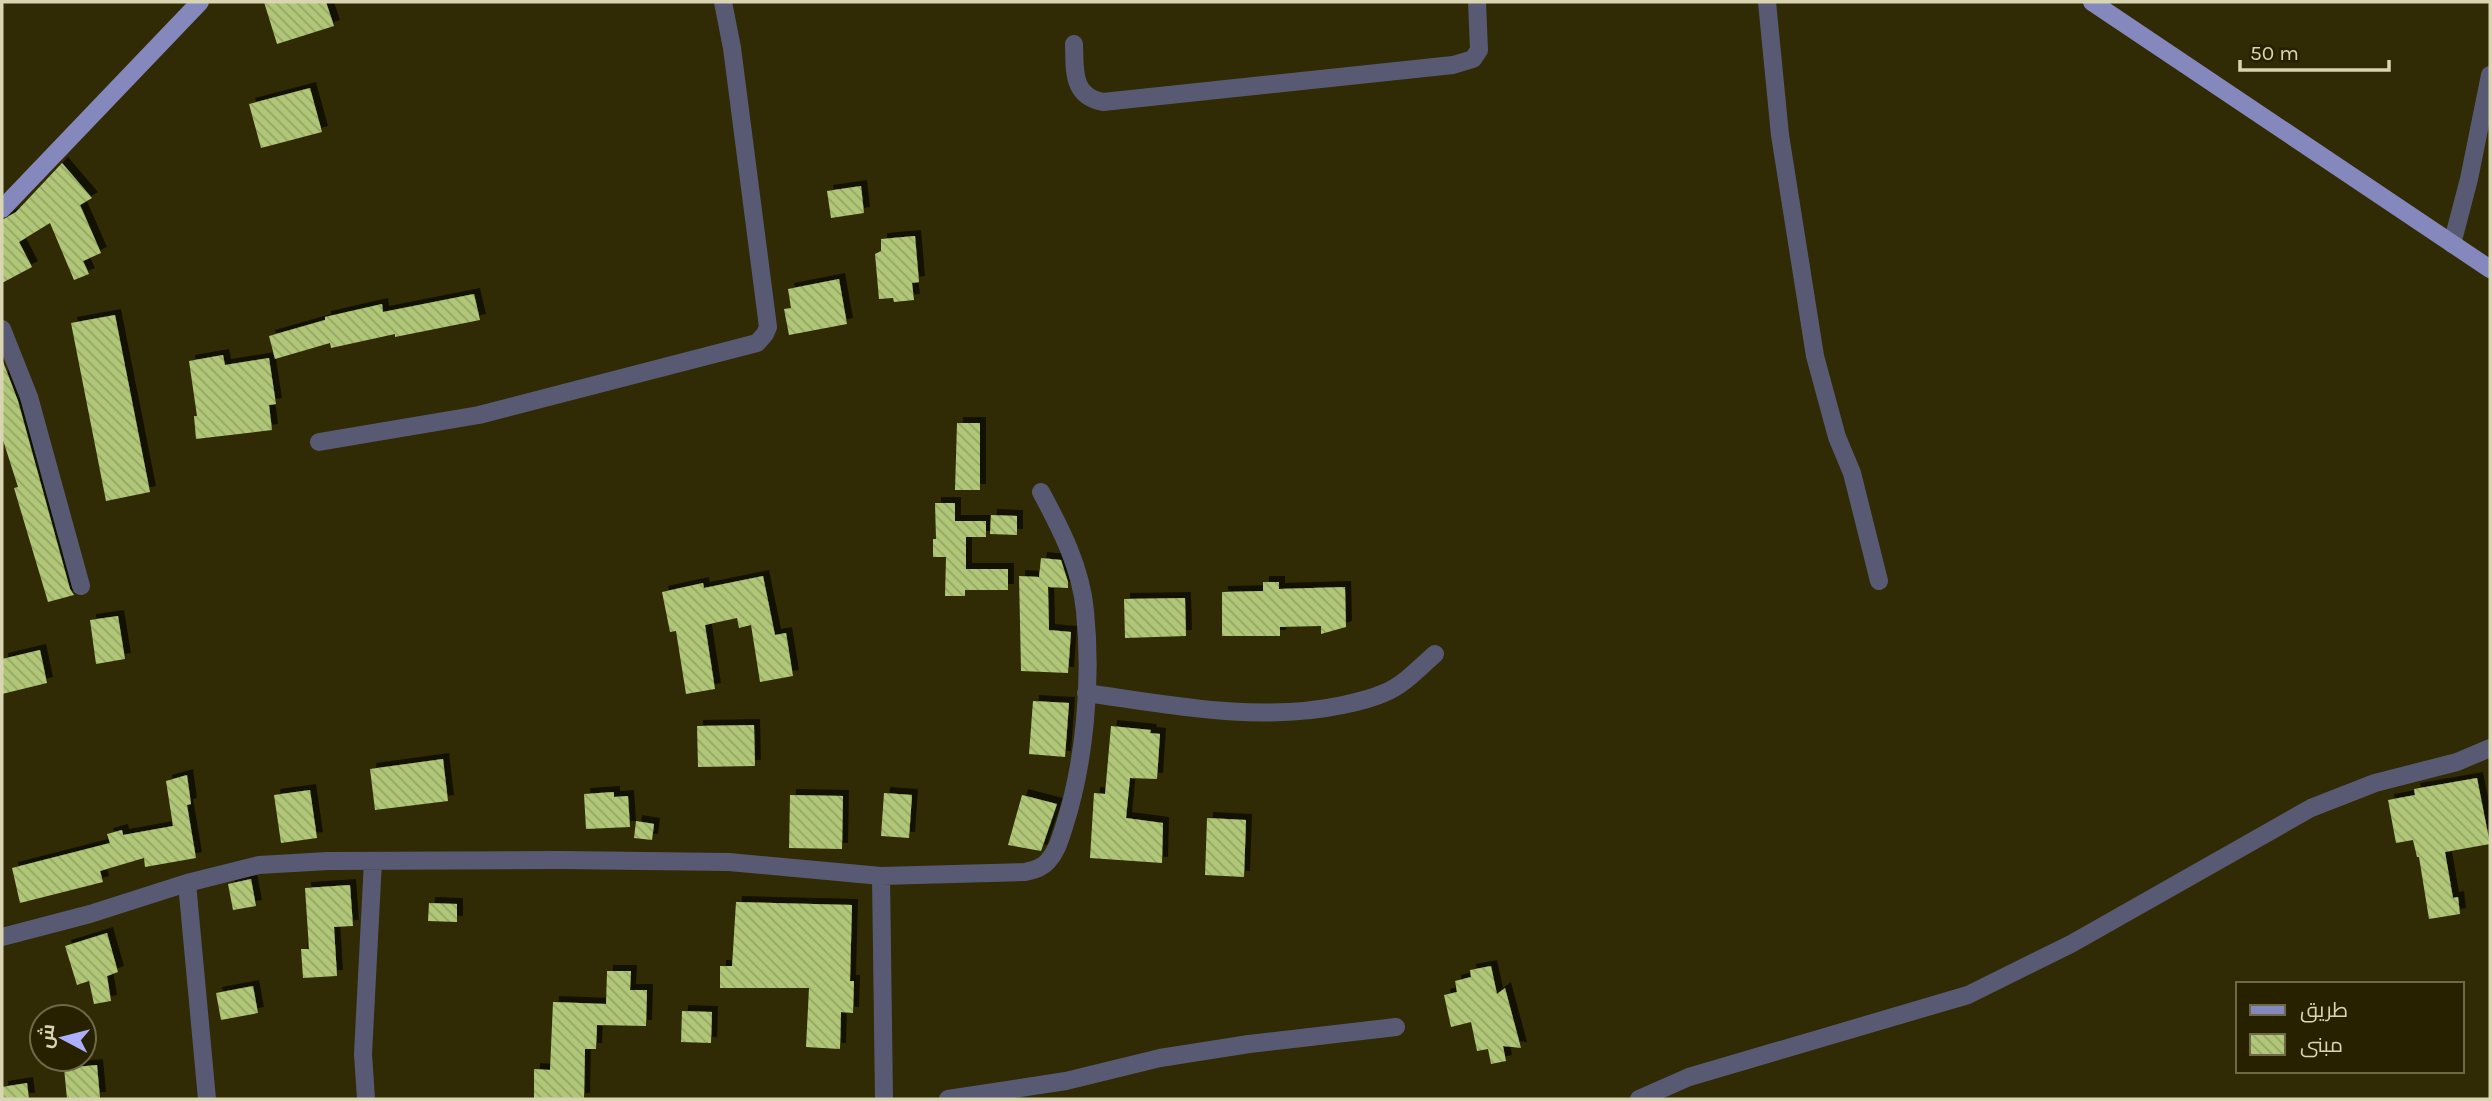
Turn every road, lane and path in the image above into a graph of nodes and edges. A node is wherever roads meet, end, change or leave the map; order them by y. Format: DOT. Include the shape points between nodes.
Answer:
graph roads {
  1 [pos="200,2"];
  2 [pos="723,2"];
  3 [pos="1477,2"];
  4 [pos="1767,2"];
  5 [pos="2092,2"];
  6 [pos="1074,44"];
  7 [pos="2490,75"];
  8 [pos="4,202"];
  9 [pos="2452,244"];
  10 [pos="2490,269"];
  11 [pos="2,329"];
  12 [pos="319,442"];
  13 [pos="1041,492"];
  14 [pos="1879,581"];
  15 [pos="81,586"];
  16 [pos="1435,654"];
  17 [pos="1086,693"];
  18 [pos="2490,748"];
  19 [pos="373,861"];
  20 [pos="881,876"];
  21 [pos="187,883"];
  22 [pos="2,937"];
  23 [pos="1396,1027"];
  24 [pos="207,1099"];
  25 [pos="366,1099"];
  26 [pos="884,1099"];
  27 [pos="948,1099"];
  28 [pos="1639,1099"];
  1 -- 8 [label="main road"];
  2 -- 12 [label="street" via="768,327 757,343 479,415"];
  3 -- 6 [label="street" via="1479,50 1473,60 1249,87 1091,100 1078,82"];
  4 -- 14 [label="street" via="1780,135 1815,356"];
  5 -- 9 [label="main road"];
  7 -- 9 [label="street"];
  9 -- 10 [label="main road"];
  11 -- 15 [label="street" via="29,397"];
  13 -- 17 [label="street" via="1068,542 1085,609"];
  16 -- 17 [label="street" via="1384,694 1289,713 1205,709"];
  17 -- 20 [label="street" via="1075,792 1048,861 1025,872"];
  18 -- 28 [label="street" via="2311,808 2071,944 1968,995 1689,1077"];
  19 -- 20 [label="street" via="729,862"];
  19 -- 21 [label="street" via="260,865"];
  19 -- 25 [label="street" via="363,1054"];
  20 -- 26 [label="street"];
  21 -- 22 [label="street"];
  21 -- 24 [label="street"];
  23 -- 27 [label="street" via="1173,1056 1066,1081"];
}
